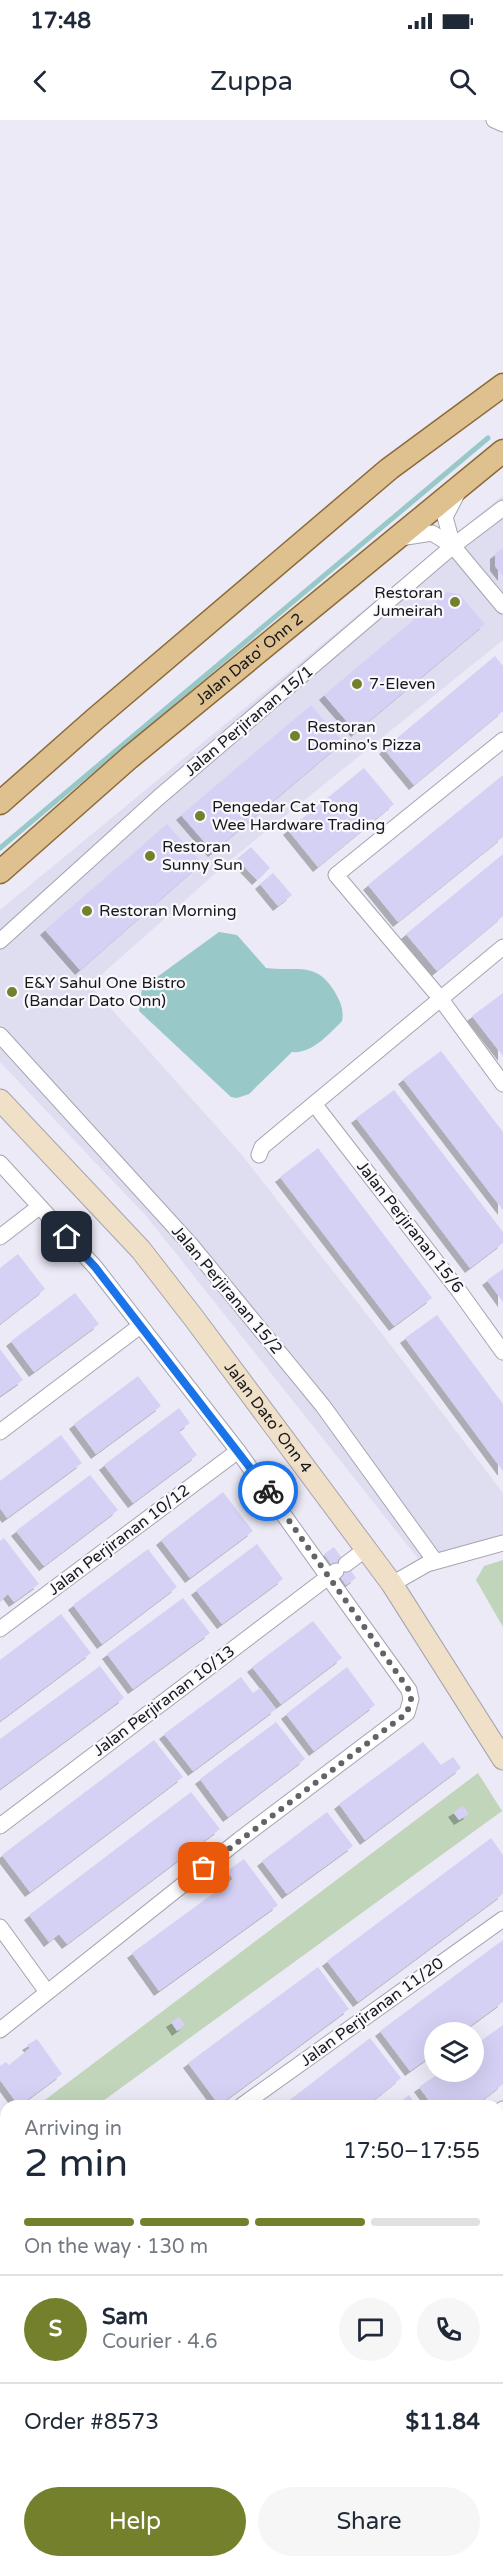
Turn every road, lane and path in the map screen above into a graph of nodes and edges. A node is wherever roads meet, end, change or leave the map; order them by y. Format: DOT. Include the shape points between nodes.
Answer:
graph roads {
  1 [pos="494,120"];
  2 [pos="503,124"];
  3 [pos="503,385"];
  4 [pos="503,451"];
  5 [pos="464,481"];
  6 [pos="503,508"];
  7 [pos="392,541"];
  8 [pos="453,546"];
  9 [pos="503,606"];
  10 [pos="503,740"];
  11 [pos="0,803"];
  12 [pos="0,872"];
  13 [pos="0,941"];
  14 [pos="503,947"];
  15 [pos="440,999"];
  16 [pos="0,1035"];
  17 [pos="503,1084"];
  18 [pos="0,1100"];
  19 [pos="315,1105"];
  20 [pos="259,1155"];
  21 [pos="0,1163"];
  22 [pos="39,1207"];
  23 [pos="0,1237"];
  24 [pos="140,1326"];
  25 [pos="503,1352"];
  26 [pos="0,1432"];
  27 [pos="238,1451"];
  28 [pos="503,1543"];
  29 [pos="366,1550"];
  30 [pos="435,1561"];
  31 [pos="337,1570"];
  32 [pos="392,1584"];
  33 [pos="0,1629"];
  34 [pos="503,1760"];
  35 [pos="0,1826"];
  36 [pos="503,1918"];
  37 [pos="0,1927"];
  38 [pos="47,1992"];
  39 [pos="0,2030"];
  40 [pos="249,2100"];
  1 -- 2 [label="street"];
  3 -- 11 [label="main road" via="389,469"];
  4 -- 5 [label="main road, Jalan Dato' Onn 2"];
  5 -- 7 [label="main road, Jalan Dato' Onn 2"];
  5 -- 8 [label="street" via="445,517"];
  6 -- 8 [label="street, Jalan Perjiranan 15/1"];
  7 -- 8 [label="street" via="432,533"];
  7 -- 12 [label="main road, Jalan Dato' Onn 2" via="129,759"];
  8 -- 9 [label="street"];
  8 -- 13 [label="street, Jalan Perjiranan 15/1" via="158,798"];
  10 -- 15 [label="street" via="336,875"];
  14 -- 15 [label="street"];
  15 -- 17 [label="street"];
  15 -- 19 [label="street"];
  16 -- 30 [label="street, Jalan Perjiranan 15/2" via="191,1245 323,1406"];
  18 -- 29 [label="main road, Jalan Dato' Onn 4" via="141,1250"];
  19 -- 20 [label="street" via="262,1148"];
  19 -- 25 [label="street, Jalan Perjiranan 15/6"];
  21 -- 22 [label="street"];
  22 -- 23 [label="street"];
  22 -- 24 [label="street" via="95,1267"];
  24 -- 26 [label="street"];
  24 -- 27 [label="street"];
  27 -- 31 [label="street"];
  27 -- 33 [label="street, Jalan Perjiranan 10/12"];
  28 -- 30 [label="street"];
  29 -- 31 [label="street, Jalan Perjiranan 10/13"];
  29 -- 32 [label="main road, Jalan Dato' Onn 4"];
  30 -- 32 [label="street"];
  31 -- 35 [label="street, Jalan Perjiranan 10/13"];
  31 -- 38 [label="street" via="409,1690 407,1713 238,1840"];
  32 -- 34 [label="main road, Jalan Dato' Onn 4"];
  36 -- 40 [label="street, Jalan Perjiranan 11/20"];
  37 -- 38 [label="street"];
  38 -- 39 [label="street"];
}
